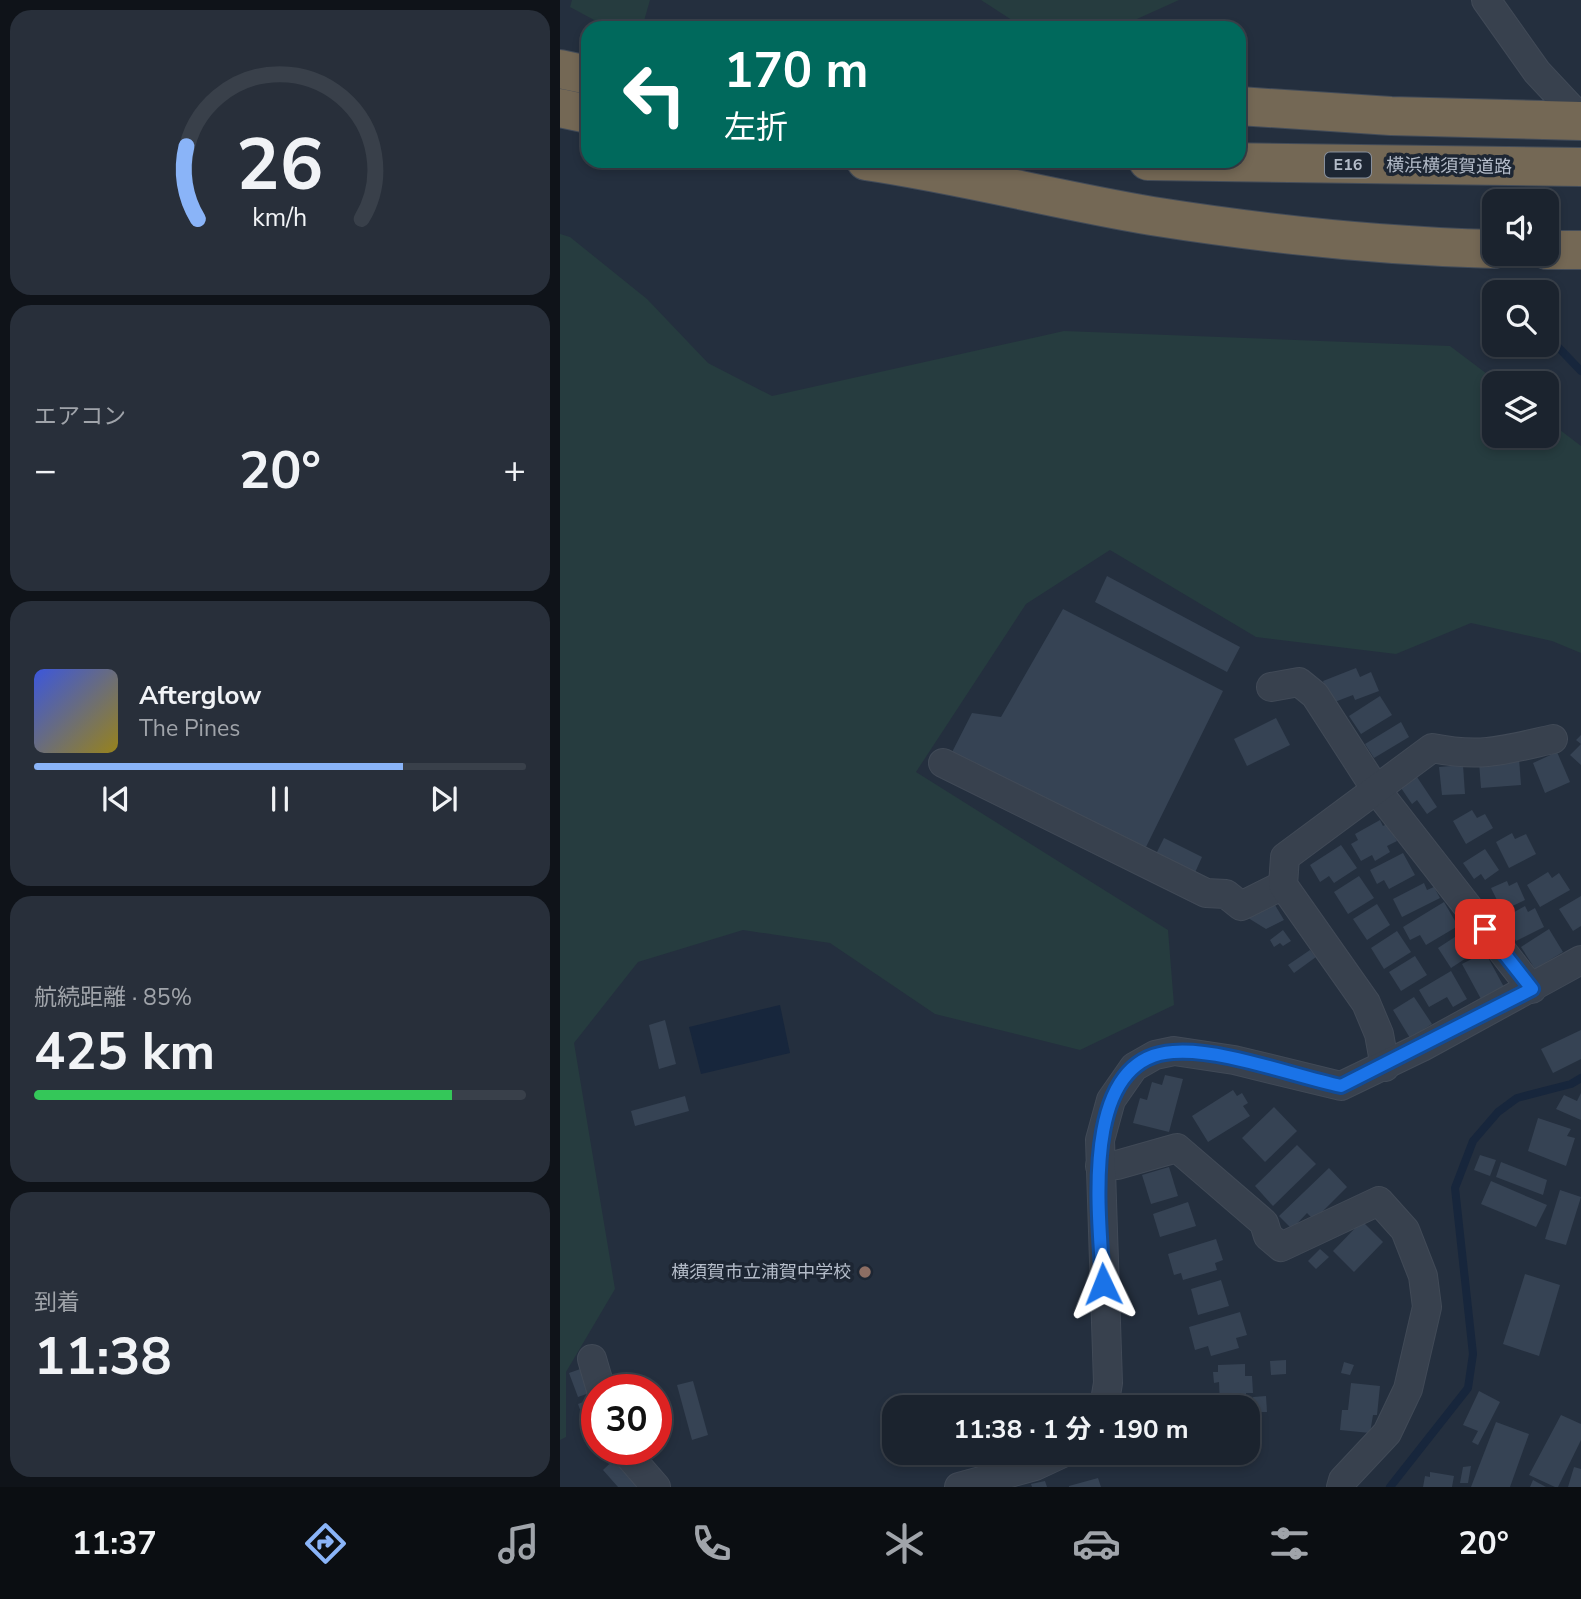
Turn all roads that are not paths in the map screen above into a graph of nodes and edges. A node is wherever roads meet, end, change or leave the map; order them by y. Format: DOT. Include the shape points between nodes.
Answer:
graph roads {
  1 [pos="1486,0"];
  2 [pos="560,56"];
  3 [pos="581,60"];
  4 [pos="560,69"];
  5 [pos="581,74"];
  6 [pos="560,92"];
  7 [pos="581,96"];
  8 [pos="1246,107"];
  9 [pos="560,108"];
  10 [pos="581,112"];
  11 [pos="1581,120"];
  12 [pos="1246,142"];
  13 [pos="1563,159"];
  14 [pos="1246,161"];
  15 [pos="908,168"];
  16 [pos="1482,248"];
  17 [pos="1559,250"];
  18 [pos="1581,250"];
  19 [pos="1271,687"];
  20 [pos="1553,740"];
  21 [pos="943,763"];
  22 [pos="1375,788"];
  23 [pos="1283,885"];
  24 [pos="1581,960"];
  25 [pos="1532,989"];
  26 [pos="1385,1067"];
  27 [pos="1100,1166"];
  28 [pos="592,1359"];
  29 [pos="596,1374"];
  30 [pos="1106,1395"];
  31 [pos="637,1465"];
  32 [pos="1037,1465"];
  33 [pos="656,1487"];
  34 [pos="959,1487"];
  35 [pos="1340,1487"];
  1 -- 11 [label="street" via="1537,72"];
  2 -- 3 [label="highway"];
  4 -- 5 [label="highway"];
  6 -- 7 [label="highway"];
  8 -- 11 [label="highway" via="1391,117"];
  9 -- 10 [label="highway"];
  12 -- 13 [label="highway, 横浜横須賀道路 / E16"];
  13 -- 14 [label="highway, 横浜横須賀道路 / E16"];
  15 -- 16 [label="highway" via="1254,231"];
  17 -- 18 [label="highway"];
  19 -- 22 [label="street" via="1299,682 1315,695"];
  20 -- 22 [label="street" via="1465,755 1432,748"];
  21 -- 23 [label="street" via="1206,893 1226,894 1241,906"];
  22 -- 23 [label="street" via="1285,856"];
  22 -- 25 [label="street"];
  23 -- 26 [label="street" via="1366,1003 1380,1034"];
  24 -- 25 [label="street"];
  25 -- 26 [label="street"];
  26 -- 27 [label="street" via="1341,1086 1234,1060 1174,1051 1155,1055 1134,1067 1111,1100 1100,1140"];
  27 -- 30 [label="street"];
  27 -- 35 [label="street" via="1177,1148 1264,1223 1268,1236 1281,1247 1379,1202 1405,1230 1423,1276 1427,1307 1409,1389 1387,1433"];
  28 -- 29 [label="street"];
  31 -- 33 [label="street"];
  32 -- 34 [label="street"];
}
